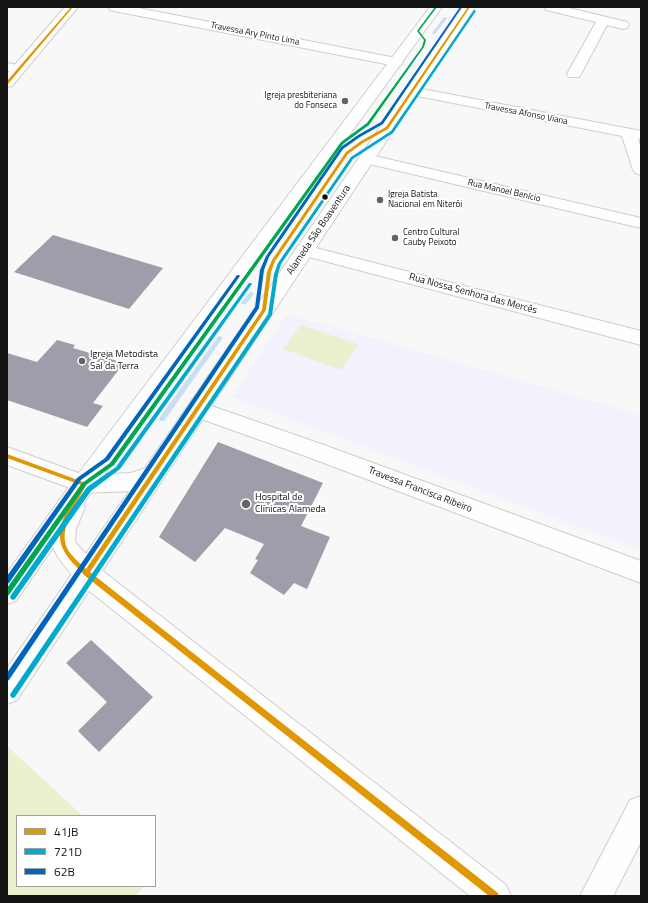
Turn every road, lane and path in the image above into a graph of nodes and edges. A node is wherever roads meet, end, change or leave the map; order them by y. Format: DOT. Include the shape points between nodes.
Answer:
graph roads {
  1 [pos="72,7"];
  2 [pos="114,7"];
  3 [pos="436,7"];
  4 [pos="469,7"];
  5 [pos="550,7"];
  6 [pos="602,20"];
  7 [pos="622,25"];
  8 [pos="396,62"];
  9 [pos="13,68"];
  10 [pos="574,74"];
  11 [pos="7,83"];
  12 [pos="412,91"];
  13 [pos="634,134"];
  14 [pos="366,159"];
  15 [pos="641,170"];
  16 [pos="641,223"];
  17 [pos="304,250"];
  18 [pos="641,338"];
  19 [pos="197,409"];
  20 [pos="7,456"];
  21 [pos="152,475"];
  22 [pos="84,484"];
  23 [pos="86,572"];
  24 [pos="641,572"];
  25 [pos="7,593"];
  26 [pos="7,691"];
  27 [pos="641,811"];
  28 [pos="495,896"];
  29 [pos="596,896"];
  1 -- 9 [label="main road"];
  2 -- 8 [label="main road, Travessa Ary Pinto Lima"];
  3 -- 8 [label="main road"];
  4 -- 12 [label="main road, Alameda São Boaventura"];
  5 -- 6 [label="main road"];
  6 -- 7 [label="main road"];
  6 -- 10 [label="main road"];
  8 -- 22 [label="main road"];
  9 -- 11 [label="main road"];
  12 -- 13 [label="main road, Travessa Afonso Viana"];
  12 -- 14 [label="main road, Alameda São Boaventura"];
  13 -- 15 [label="main road"];
  14 -- 16 [label="main road, Rua Manoel Benício"];
  14 -- 17 [label="main road, Alameda São Boaventura"];
  17 -- 18 [label="main road, Rua Nossa Senhora das Mercês"];
  17 -- 19 [label="main road, Alameda São Boaventura"];
  19 -- 21 [label="main road, Alameda São Boaventura"];
  19 -- 24 [label="main road, Travessa Francisca Ribeiro"];
  20 -- 22 [label="main road"];
  21 -- 22 [label="main road" via="131,482"];
  21 -- 23 [label="main road, Alameda São Boaventura"];
  22 -- 23 [label="main road" via="64,524 62,536 64,547"];
  22 -- 25 [label="main road"];
  23 -- 26 [label="main road, Alameda São Boaventura"];
  23 -- 28 [label="main road"];
  27 -- 29 [label="main road"];
}
